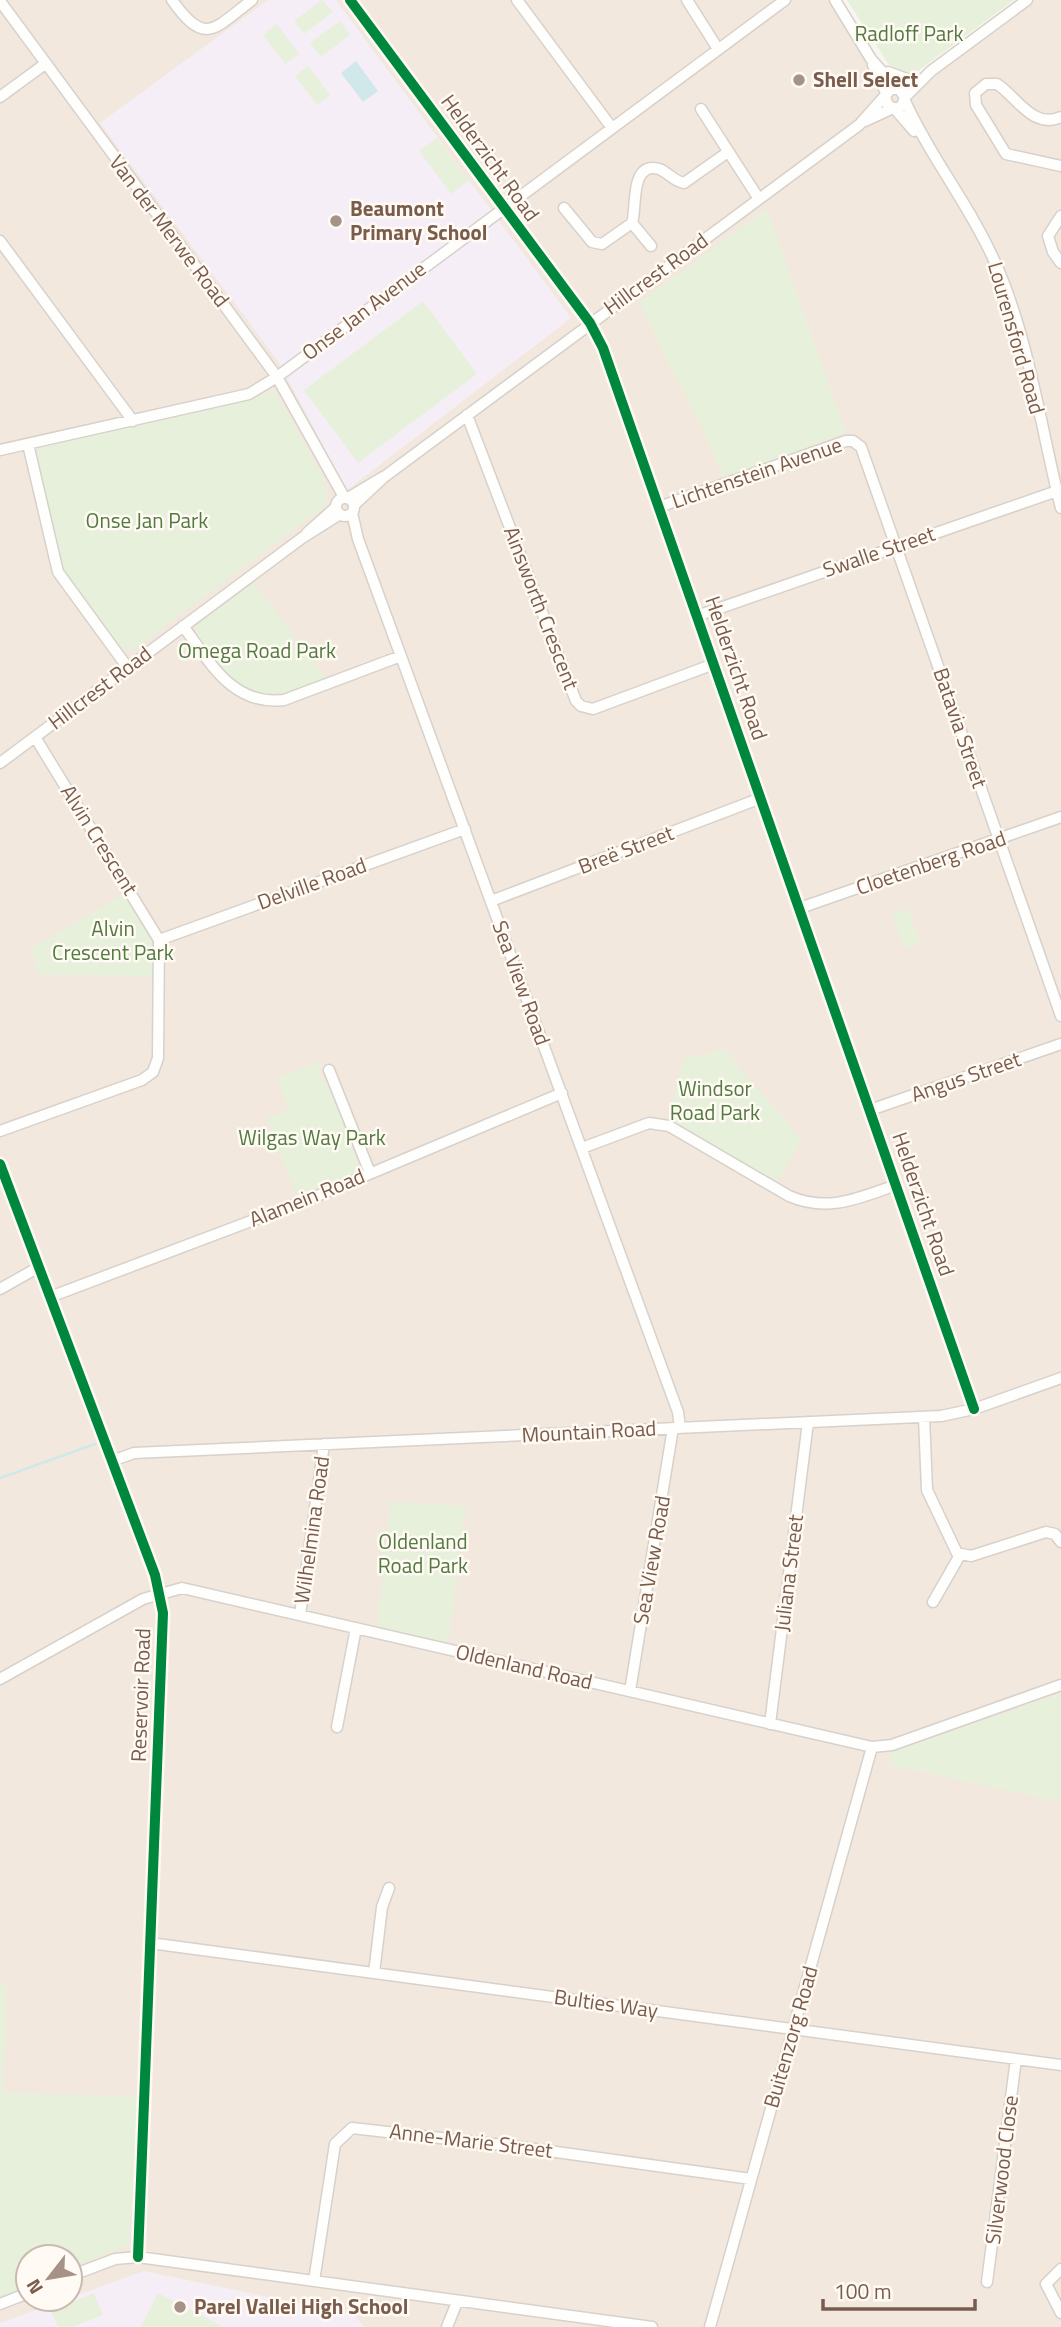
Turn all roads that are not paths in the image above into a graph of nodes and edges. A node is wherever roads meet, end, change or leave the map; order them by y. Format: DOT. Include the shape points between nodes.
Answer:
graph roads {
  1 [pos="172,0"];
  2 [pos="252,0"];
  3 [pos="350,0"];
  4 [pos="517,0"];
  5 [pos="687,0"];
  6 [pos="785,0"];
  7 [pos="835,0"];
  8 [pos="1027,0"];
  9 [pos="0,1"];
  10 [pos="718,49"];
  11 [pos="875,63"];
  12 [pos="45,64"];
  13 [pos="931,71"];
  14 [pos="912,81"];
  15 [pos="896,94"];
  16 [pos="0,97"];
  17 [pos="701,109"];
  18 [pos="894,109"];
  19 [pos="879,115"];
  20 [pos="1061,117"];
  21 [pos="861,123"];
  22 [pos="909,124"];
  23 [pos="612,128"];
  24 [pos="924,142"];
  25 [pos="729,152"];
  26 [pos="1061,166"];
  27 [pos="758,199"];
  28 [pos="503,208"];
  29 [pos="564,208"];
  30 [pos="1061,216"];
  31 [pos="632,223"];
  32 [pos="0,241"];
  33 [pos="651,246"];
  34 [pos="1061,262"];
  35 [pos="590,323"];
  36 [pos="277,377"];
  37 [pos="467,415"];
  38 [pos="133,421"];
  39 [pos="856,442"];
  40 [pos="28,444"];
  41 [pos="0,450"];
  42 [pos="1059,490"];
  43 [pos="344,507"];
  44 [pos="659,507"];
  45 [pos="1061,508"];
  46 [pos="896,546"];
  47 [pos="697,616"];
  48 [pos="183,626"];
  49 [pos="401,656"];
  50 [pos="715,664"];
  51 [pos="128,668"];
  52 [pos="35,737"];
  53 [pos="0,747"];
  54 [pos="4,760"];
  55 [pos="761,798"];
  56 [pos="1061,817"];
  57 [pos="465,829"];
  58 [pos="999,839"];
  59 [pos="491,901"];
  60 [pos="800,908"];
  61 [pos="159,940"];
  62 [pos="1061,1016"];
  63 [pos="1061,1044"];
  64 [pos="329,1070"];
  65 [pos="562,1093"];
  66 [pos="870,1110"];
  67 [pos="0,1131"];
  68 [pos="582,1148"];
  69 [pos="0,1164"];
  70 [pos="370,1173"];
  71 [pos="896,1185"];
  72 [pos="39,1267"];
  73 [pos="0,1289"];
  74 [pos="50,1297"];
  75 [pos="1061,1378"];
  76 [pos="974,1409"];
  77 [pos="924,1417"];
  78 [pos="808,1422"];
  79 [pos="676,1428"];
  80 [pos="324,1444"];
  81 [pos="112,1461"];
  82 [pos="1061,1542"];
  83 [pos="960,1555"];
  84 [pos="159,1594"];
  85 [pos="933,1602"];
  86 [pos="300,1615"];
  87 [pos="356,1628"];
  88 [pos="0,1679"];
  89 [pos="1061,1685"];
  90 [pos="630,1692"];
  91 [pos="769,1724"];
  92 [pos="337,1727"];
  93 [pos="872,1747"];
  94 [pos="388,1888"];
  95 [pos="150,1943"];
  96 [pos="374,1973"];
  97 [pos="794,2030"];
  98 [pos="1016,2059"];
  99 [pos="1061,2065"];
  100 [pos="751,2179"];
  101 [pos="138,2257"];
  102 [pos="1061,2269"];
  103 [pos="84,2271"];
  104 [pos="314,2281"];
  105 [pos="987,2281"];
  106 [pos="457,2302"];
  107 [pos="1061,2313"];
  108 [pos="447,2327"];
  109 [pos="652,2327"];
  110 [pos="710,2327"];
  1 -- 2 [label="street" via="190,24 203,29 216,27"];
  3 -- 28 [label="street, Helderzicht Road"];
  4 -- 23 [label="street"];
  5 -- 10 [label="street"];
  6 -- 10 [label="street, Onse Jan Avenue"];
  7 -- 11 [label="street, Lourensford Road"];
  8 -- 13 [label="street, Hillcrest Road"];
  9 -- 12 [label="street, Van der Merwe Road"];
  10 -- 23 [label="street, Onse Jan Avenue"];
  11 -- 14 [label="street"];
  11 -- 15 [label="street, Lourensford Road"];
  12 -- 16 [label="street"];
  12 -- 36 [label="street, Van der Merwe Road"];
  13 -- 14 [label="street, Hillcrest Road"];
  13 -- 15 [label="street, Hillcrest Road"];
  14 -- 15 [label="street, Hillcrest Road"];
  15 -- 18 [label="street, Lourensford Road"];
  15 -- 18 [label="street, Hillcrest Road"];
  15 -- 21 [label="street, Hillcrest Road"];
  15 -- 24 [label="street, Lourensford Road"];
  17 -- 25 [label="street"];
  18 -- 19 [label="street, Hillcrest Road"];
  18 -- 22 [label="street, Lourensford Road"];
  19 -- 21 [label="street, Hillcrest Road"];
  19 -- 22 [label="street"];
  20 -- 26 [label="street" via="1048,120 1030,114 997,84 986,84 975,93 976,105 1006,154"];
  21 -- 27 [label="street, Hillcrest Road"];
  22 -- 24 [label="street, Lourensford Road"];
  23 -- 28 [label="street, Onse Jan Avenue"];
  24 -- 42 [label="street, Lourensford Road" via="996,262 1019,332"];
  25 -- 27 [label="street"];
  25 -- 31 [label="street" via="684,183 660,169 643,174 636,184"];
  27 -- 35 [label="street, Hillcrest Road"];
  28 -- 35 [label="street, Helderzicht Road"];
  28 -- 36 [label="street, Onse Jan Avenue"];
  29 -- 31 [label="street" via="597,244 609,241"];
  30 -- 34 [label="street" via="1048,236"];
  31 -- 33 [label="street"];
  32 -- 38 [label="street"];
  35 -- 37 [label="street, Hillcrest Road"];
  35 -- 44 [label="street, Helderzicht Road"];
  36 -- 38 [label="street, Onse Jan Avenue" via="235,398"];
  36 -- 43 [label="street, Van der Merwe Road"];
  37 -- 43 [label="street, Hillcrest Road"];
  37 -- 50 [label="street, Ainsworth Crescent" via="576,701 593,709"];
  38 -- 40 [label="street, Onse Jan Avenue"];
  39 -- 44 [label="street, Lichtenstein Avenue" via="846,441"];
  39 -- 46 [label="street, Batavia Street" via="863,450"];
  40 -- 41 [label="street, Onse Jan Avenue"];
  40 -- 51 [label="street" via="58,572"];
  42 -- 45 [label="street, Lourensford Road"];
  42 -- 46 [label="street, Swalle Street"];
  43 -- 48 [label="street, Hillcrest Road"];
  43 -- 49 [label="street, Sea View Road"];
  44 -- 47 [label="street, Helderzicht Road"];
  46 -- 47 [label="street, Swalle Street"];
  46 -- 58 [label="street, Batavia Street"];
  47 -- 50 [label="street, Helderzicht Road"];
  48 -- 49 [label="street" via="231,687 265,701 284,700"];
  48 -- 51 [label="street, Hillcrest Road"];
  49 -- 57 [label="street, Sea View Road"];
  50 -- 55 [label="street, Helderzicht Road"];
  51 -- 52 [label="street, Hillcrest Road"];
  52 -- 54 [label="street, Hillcrest Road"];
  52 -- 61 [label="street, Alvin Crescent"];
  53 -- 54 [label="street"];
  55 -- 59 [label="street, Breë Street"];
  55 -- 60 [label="street, Helderzicht Road"];
  56 -- 58 [label="street, Cloetenberg Road"];
  57 -- 59 [label="street, Sea View Road"];
  57 -- 61 [label="street, Delville Road"];
  58 -- 60 [label="street, Cloetenberg Road"];
  58 -- 62 [label="street, Batavia Street"];
  59 -- 65 [label="street, Sea View Road"];
  60 -- 66 [label="street, Helderzicht Road"];
  61 -- 67 [label="street" via="158,1058 153,1072 142,1080"];
  63 -- 66 [label="street, Angus Street"];
  64 -- 70 [label="street"];
  65 -- 68 [label="street, Sea View Road"];
  65 -- 70 [label="street, Alamein Road"];
  66 -- 71 [label="street, Helderzicht Road"];
  68 -- 71 [label="street" via="654,1123 668,1126 789,1196 810,1203 839,1204"];
  68 -- 79 [label="street, Sea View Road" via="678,1412"];
  69 -- 72 [label="street, Reservoir Road"];
  70 -- 74 [label="street, Alamein Road"];
  71 -- 76 [label="street, Helderzicht Road"];
  72 -- 73 [label="street"];
  72 -- 74 [label="street, Reservoir Road"];
  74 -- 81 [label="street, Reservoir Road"];
  75 -- 76 [label="street, Mountain Road"];
  76 -- 77 [label="street, Mountain Road"];
  77 -- 78 [label="street, Mountain Road"];
  77 -- 83 [label="street" via="928,1490"];
  78 -- 79 [label="street, Mountain Road"];
  78 -- 91 [label="street, Juliana Street"];
  79 -- 80 [label="street, Mountain Road"];
  79 -- 90 [label="street, Sea View Road"];
  80 -- 81 [label="street, Mountain Road" via="134,1452"];
  80 -- 86 [label="street, Wilhelmina Road"];
  81 -- 84 [label="street, Reservoir Road"];
  82 -- 83 [label="street" via="1055,1534 1042,1532 971,1556"];
  83 -- 85 [label="street"];
  84 -- 86 [label="street, Oldenland Road" via="182,1588"];
  84 -- 88 [label="street, Oldenland Road"];
  84 -- 95 [label="street, Reservoir Road" via="163,1613"];
  86 -- 87 [label="street, Oldenland Road"];
  87 -- 90 [label="street, Oldenland Road"];
  87 -- 92 [label="street"];
  89 -- 93 [label="street, Oldenland Road" via="892,1745"];
  90 -- 91 [label="street, Oldenland Road"];
  91 -- 93 [label="street, Oldenland Road"];
  93 -- 97 [label="street, Buitenzorg Road"];
  94 -- 96 [label="street"];
  95 -- 96 [label="street, Bulties Way"];
  95 -- 101 [label="street, Reservoir Road"];
  96 -- 97 [label="street, Bulties Way"];
  97 -- 98 [label="street, Bulties Way"];
  97 -- 100 [label="street, Buitenzorg Road"];
  98 -- 99 [label="street, Bulties Way"];
  98 -- 105 [label="street, Silverwood Close"];
  100 -- 104 [label="street, Anne-Marie Street" via="352,2128 335,2144"];
  100 -- 110 [label="street, Buitenzorg Road"];
  101 -- 103 [label="street" via="115,2259"];
  101 -- 104 [label="street"];
  102 -- 107 [label="street" via="1046,2284"];
  104 -- 106 [label="street"];
  106 -- 108 [label="street"];
  106 -- 109 [label="street"];
}
